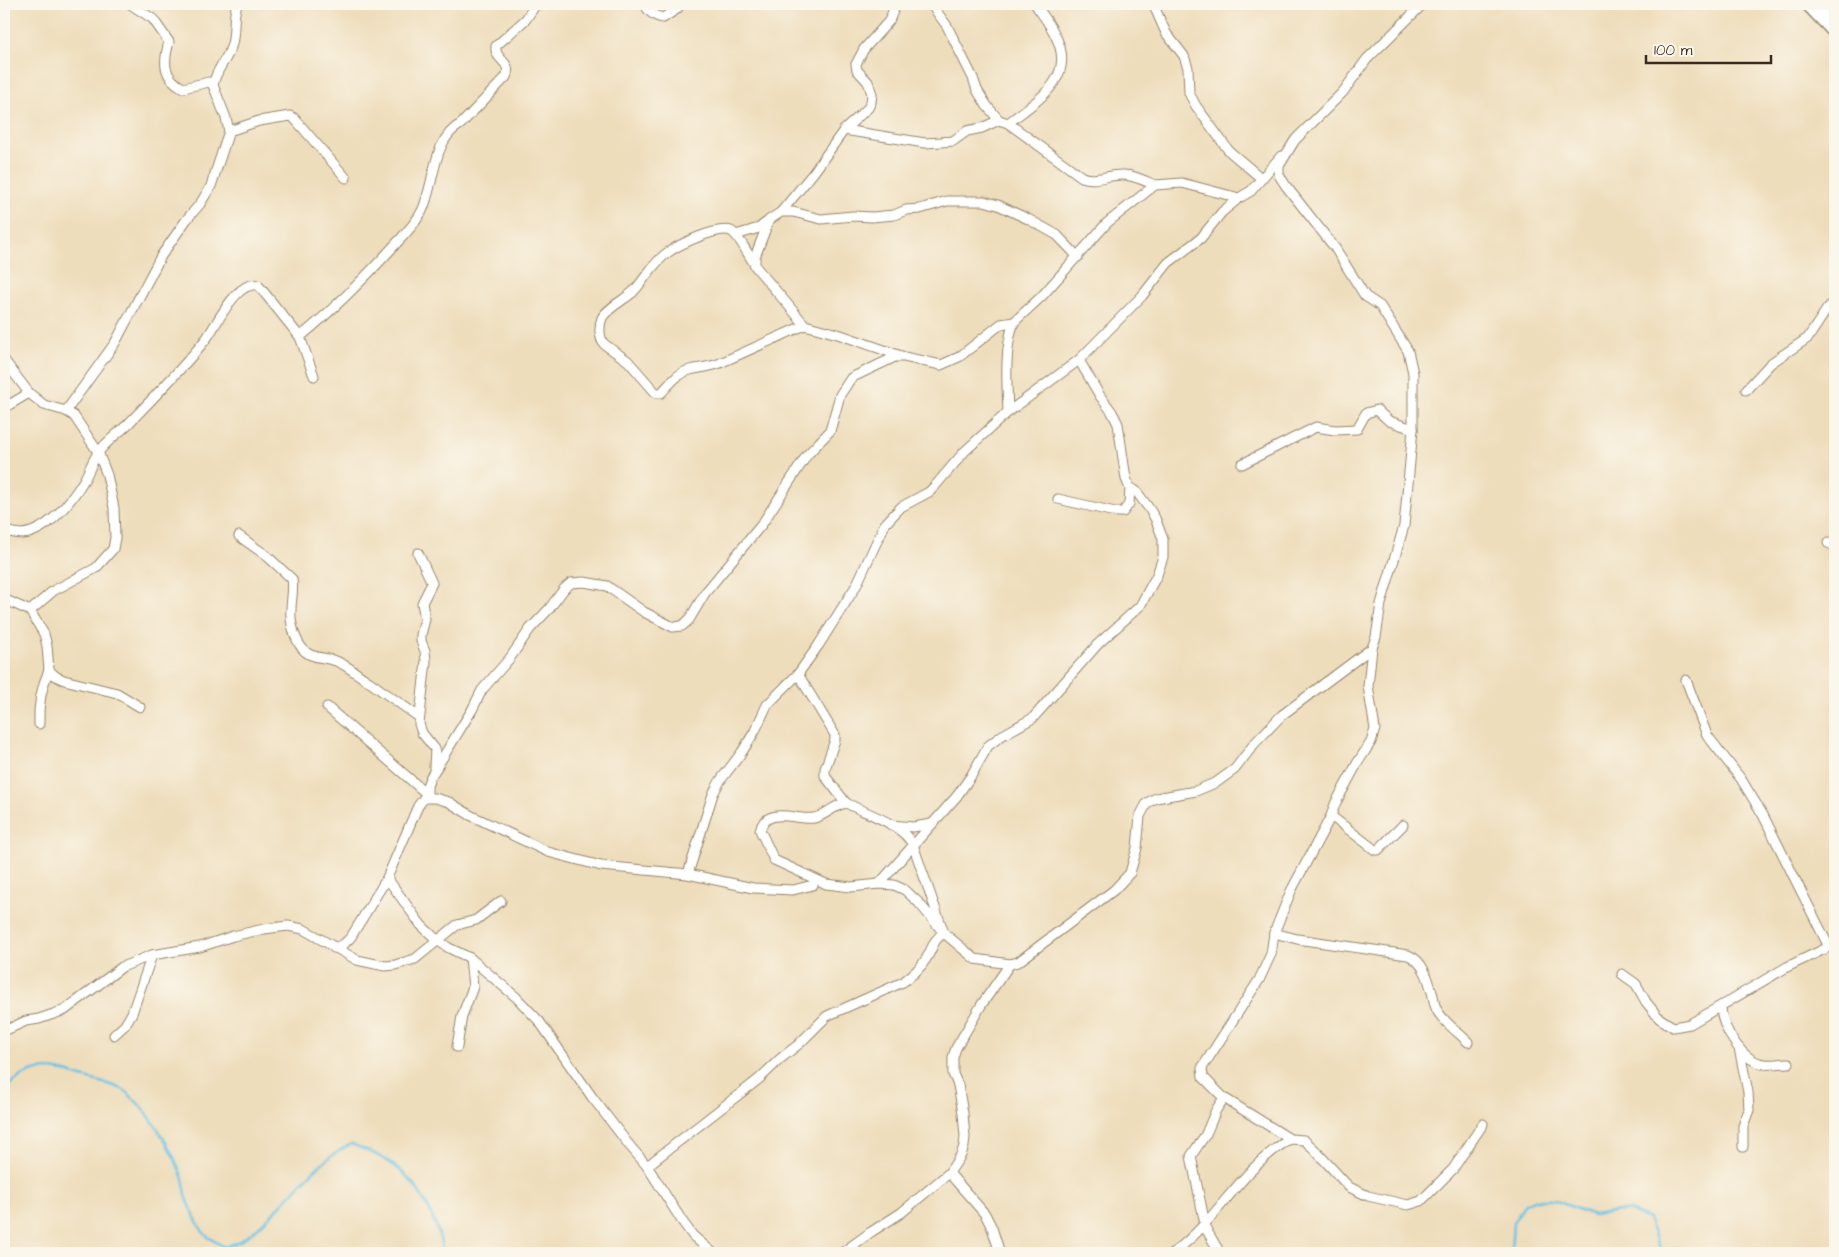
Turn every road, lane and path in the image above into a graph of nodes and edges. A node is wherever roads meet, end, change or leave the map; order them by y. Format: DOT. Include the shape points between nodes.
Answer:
graph roads {
  1 [pos="130,4"];
  2 [pos="237,4"];
  3 [pos="536,4"];
  4 [pos="645,4"];
  5 [pos="681,4"];
  6 [pos="896,4"];
  7 [pos="931,4"];
  8 [pos="1035,4"];
  9 [pos="1153,4"];
  10 [pos="1423,4"];
  11 [pos="1810,4"];
  12 [pos="1831,26"];
  13 [pos="213,85"];
  14 [pos="998,120"];
  15 [pos="1008,123"];
  16 [pos="844,130"];
  17 [pos="229,131"];
  18 [pos="1287,152"];
  19 [pos="346,178"];
  20 [pos="1261,178"];
  21 [pos="1155,185"];
  22 [pos="1240,198"];
  23 [pos="781,212"];
  24 [pos="769,220"];
  25 [pos="736,235"];
  26 [pos="1078,256"];
  27 [pos="755,266"];
  28 [pos="1835,301"];
  29 [pos="1014,322"];
  30 [pos="805,325"];
  31 [pos="300,337"];
  32 [pos="904,357"];
  33 [pos="4,360"];
  34 [pos="1078,360"];
  35 [pos="314,376"];
  36 [pos="1746,390"];
  37 [pos="29,393"];
  38 [pos="4,408"];
  39 [pos="66,410"];
  40 [pos="1008,412"];
  41 [pos="1413,429"];
  42 [pos="98,452"];
  43 [pos="1242,464"];
  44 [pos="1130,488"];
  45 [pos="1058,499"];
  46 [pos="4,531"];
  47 [pos="239,536"];
  48 [pos="418,553"];
  49 [pos="4,599"];
  50 [pos="30,611"];
  51 [pos="1372,648"];
  52 [pos="49,670"];
  53 [pos="798,674"];
  54 [pos="1686,680"];
  55 [pos="140,707"];
  56 [pos="327,707"];
  57 [pos="419,717"];
  58 [pos="39,724"];
  59 [pos="434,772"];
  60 [pos="425,796"];
  61 [pos="846,803"];
  62 [pos="1331,816"];
  63 [pos="932,824"];
  64 [pos="891,825"];
  65 [pos="1403,825"];
  66 [pos="913,845"];
  67 [pos="688,874"];
  68 [pos="387,878"];
  69 [pos="879,884"];
  70 [pos="814,885"];
  71 [pos="501,901"];
  72 [pos="944,933"];
  73 [pos="1274,933"];
  74 [pos="437,940"];
  75 [pos="1832,946"];
  76 [pos="334,948"];
  77 [pos="152,955"];
  78 [pos="470,958"];
  79 [pos="1010,964"];
  80 [pos="1622,974"];
  81 [pos="1721,1006"];
  82 [pos="4,1031"];
  83 [pos="114,1035"];
  84 [pos="1468,1042"];
  85 [pos="457,1047"];
  86 [pos="1739,1048"];
  87 [pos="1789,1063"];
  88 [pos="1224,1098"];
  89 [pos="1483,1124"];
  90 [pos="1290,1139"];
  91 [pos="1743,1147"];
  92 [pos="647,1166"];
  93 [pos="948,1173"];
  94 [pos="1205,1222"];
  95 [pos="714,1253"];
  96 [pos="842,1253"];
  97 [pos="1000,1253"];
  98 [pos="1174,1253"];
  99 [pos="1220,1253"];
  1 -- 13 [label="street" via="153,19 169,42 165,58 173,83 184,88 202,82"];
  2 -- 13 [label="street" via="232,46 215,74"];
  3 -- 31 [label="street" via="526,19 496,46 497,55 509,70 506,77 462,124 452,128 434,166 421,213 379,262 324,318"];
  4 -- 5 [label="street" via="647,9 663,18"];
  6 -- 16 [label="street" via="889,21 864,49 856,64 868,82 871,102"];
  7 -- 14 [label="street" via="947,26 977,90"];
  8 -- 15 [label="street" via="1056,36 1063,60 1059,76 1046,94"];
  9 -- 20 [label="street" via="1166,33 1184,56 1189,93 1196,106 1229,151"];
  10 -- 18 [label="street" via="1367,59 1343,92"];
  11 -- 12 [label="highway"];
  13 -- 17 [label="street"];
  14 -- 15 [label="street"];
  14 -- 16 [label="street" via="966,131 953,141 941,142 924,143"];
  15 -- 21 [label="street" via="1082,177 1104,178 1122,174"];
  16 -- 23 [label="street"];
  17 -- 19 [label="street" via="259,121 290,116"];
  17 -- 39 [label="street" via="211,186 161,256 115,343"];
  18 -- 20 [label="street"];
  18 -- 41 [label="street" via="1279,166 1279,174 1286,186 1335,248 1366,296 1380,306 1408,351 1413,373"];
  20 -- 22 [label="street" via="1251,191"];
  21 -- 22 [label="street" via="1182,183"];
  21 -- 26 [label="street" via="1107,223"];
  22 -- 34 [label="street" via="1222,212 1201,238 1168,263 1142,296"];
  23 -- 24 [label="street"];
  23 -- 26 [label="street" via="821,219 872,217 894,215 946,201 984,201 1057,235"];
  24 -- 25 [label="street" via="759,228"];
  24 -- 27 [label="street" via="755,257"];
  25 -- 27 [label="street"];
  25 -- 30 [label="street" via="724,230 713,232 667,253 633,291 602,318 600,327 604,344 628,361 656,392 661,393 688,371 718,364"];
  26 -- 29 [label="street"];
  27 -- 30 [label="street"];
  28 -- 36 [label="street" via="1808,338 1772,363"];
  29 -- 32 [label="street" via="1001,324 959,357 942,365"];
  29 -- 40 [label="street" via="1010,332 1007,376"];
  30 -- 32 [label="street"];
  31 -- 35 [label="street"];
  31 -- 42 [label="street" via="258,285 245,286 206,339"];
  32 -- 59 [label="street" via="894,357 851,378 846,384 830,431 807,454 762,524 705,593 690,620 674,627 644,612 607,586 571,583 482,690"];
  33 -- 37 [label="street"];
  34 -- 40 [label="street"];
  34 -- 44 [label="street" via="1118,424"];
  37 -- 38 [label="street"];
  37 -- 39 [label="street" via="44,405"];
  39 -- 42 [label="street" via="74,416"];
  40 -- 53 [label="street" via="965,451 936,486 901,508 885,524 856,586"];
  41 -- 43 [label="street" via="1389,421 1377,410 1366,413 1357,429 1316,427"];
  41 -- 51 [label="street" via="1404,526"];
  42 -- 46 [label="street" via="67,505 49,522 23,534"];
  42 -- 50 [label="street" via="114,508 116,538 113,549 96,568 53,591"];
  44 -- 45 [label="street" via="1129,504 1123,512"];
  44 -- 63 [label="street" via="1148,507 1163,539 1163,557 1157,575 1140,606 1098,644 1033,718 988,746 957,796"];
  47 -- 57 [label="street" via="292,579 290,612 297,640 304,649 317,658 336,661"];
  48 -- 57 [label="street" via="432,583 422,603 425,619 420,635 426,661"];
  49 -- 50 [label="street"];
  50 -- 52 [label="street" via="44,634"];
  51 -- 62 [label="street" via="1368,686 1375,730"];
  51 -- 79 [label="street" via="1282,715 1235,769 1217,782 1196,791 1156,798 1147,803 1140,816 1137,848 1126,880 1018,962"];
  52 -- 55 [label="street" via="64,680 117,693"];
  52 -- 58 [label="street" via="41,688"];
  53 -- 61 [label="street" via="835,735 825,776"];
  53 -- 67 [label="street" via="767,705 755,731 720,781"];
  54 -- 75 [label="street" via="1708,735 1763,815"];
  56 -- 60 [label="street"];
  57 -- 59 [label="street" via="422,733 435,749"];
  59 -- 60 [label="street"];
  60 -- 67 [label="street" via="449,802 548,852 601,866"];
  60 -- 68 [label="street"];
  61 -- 64 [label="street"];
  61 -- 69 [label="street" via="814,818 776,816 760,830 774,860 815,880 851,887"];
  62 -- 65 [label="street" via="1374,850 1378,850"];
  62 -- 73 [label="street" via="1291,891"];
  63 -- 64 [label="street" via="914,827"];
  63 -- 66 [label="street"];
  64 -- 66 [label="street" via="908,837"];
  66 -- 69 [label="street"];
  66 -- 72 [label="street"];
  67 -- 70 [label="street" via="753,888 793,890"];
  68 -- 74 [label="street" via="421,925"];
  68 -- 76 [label="street" via="351,937"];
  69 -- 72 [label="street" via="905,890"];
  71 -- 74 [label="street" via="476,920 457,925"];
  72 -- 79 [label="street" via="974,959"];
  72 -- 92 [label="street" via="937,937 918,969 903,982 828,1016 759,1079"];
  73 -- 84 [label="street" via="1408,954 1422,964 1435,1008"];
  73 -- 88 [label="street" via="1271,954 1259,980 1202,1068 1203,1077"];
  74 -- 76 [label="street" via="415,958 384,966 357,960"];
  74 -- 78 [label="street"];
  75 -- 81 [label="street" via="1787,967"];
  76 -- 77 [label="street" via="303,929 288,926"];
  77 -- 82 [label="street" via="122,967 65,1010"];
  77 -- 83 [label="street" via="132,1013"];
  78 -- 85 [label="street" via="473,987 462,1016"];
  78 -- 92 [label="street" via="539,1021 592,1097"];
  79 -- 93 [label="street" via="982,1004 953,1057 953,1074 958,1085 965,1137 961,1155"];
  80 -- 81 [label="street" via="1636,984 1659,1018 1673,1027 1690,1024"];
  81 -- 86 [label="street" via="1721,1016"];
  86 -- 87 [label="street" via="1764,1064"];
  86 -- 91 [label="street" via="1749,1110 1743,1126"];
  88 -- 90 [label="street"];
  88 -- 94 [label="street" via="1191,1156"];
  89 -- 90 [label="street" via="1453,1169 1421,1201 1408,1205 1368,1196 1349,1187 1304,1140"];
  90 -- 94 [label="street" via="1255,1165"];
  92 -- 95 [label="street" via="693,1236"];
  93 -- 96 [label="street" via="901,1213"];
  93 -- 97 [label="street" via="985,1214"];
  94 -- 98 [label="street"];
  94 -- 99 [label="street"];
}
